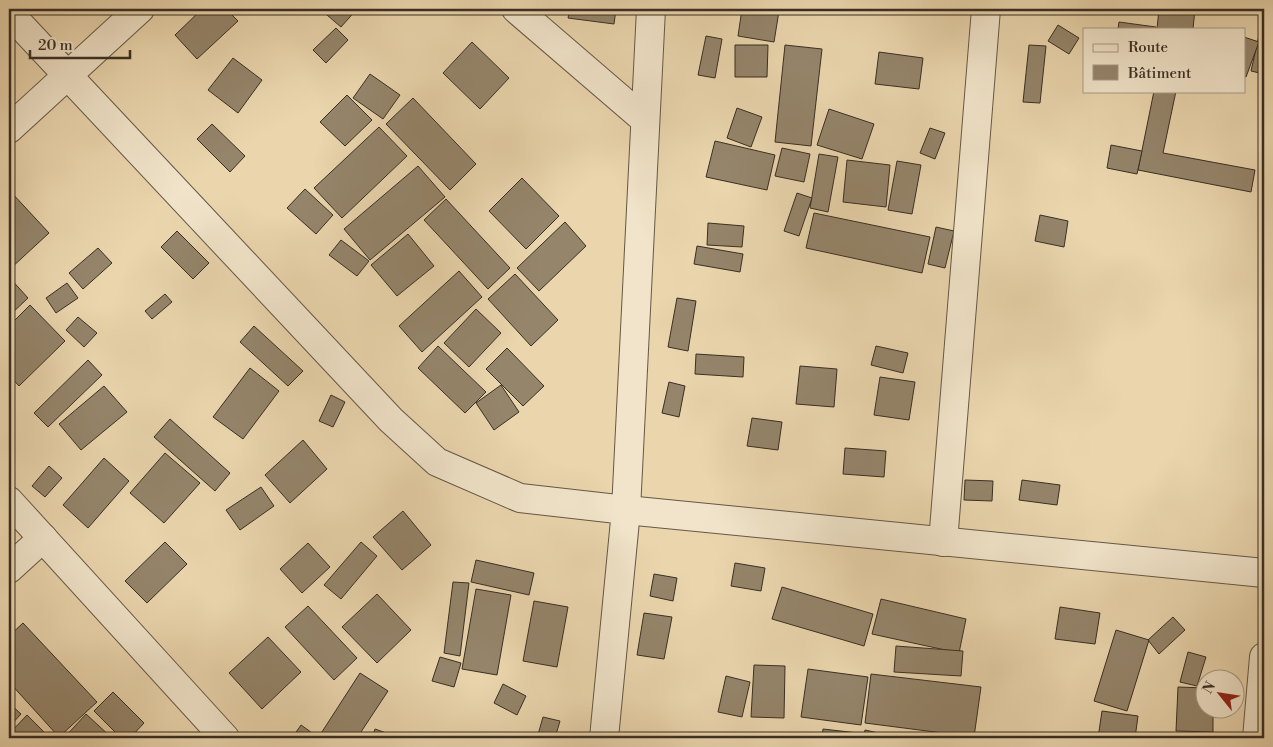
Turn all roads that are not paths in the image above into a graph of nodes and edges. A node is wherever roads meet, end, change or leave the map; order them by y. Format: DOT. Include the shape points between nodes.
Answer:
graph roads {
  1 [pos="140,9"];
  2 [pos="516,9"];
  3 [pos="650,9"];
  4 [pos="986,9"];
  5 [pos="9,13"];
  6 [pos="68,76"];
  7 [pos="645,120"];
  8 [pos="9,129"];
  9 [pos="9,501"];
  10 [pos="626,510"];
  11 [pos="43,538"];
  12 [pos="943,542"];
  13 [pos="9,569"];
  14 [pos="1264,573"];
  15 [pos="1264,657"];
  16 [pos="225,738"];
  17 [pos="604,738"];
  18 [pos="1257,738"];
  1 -- 6 [label="street"];
  2 -- 7 [label="street"];
  3 -- 7 [label="street"];
  4 -- 12 [label="street"];
  5 -- 6 [label="street"];
  6 -- 8 [label="street"];
  6 -- 10 [label="street" via="391,420 437,462 520,498"];
  7 -- 10 [label="street"];
  9 -- 11 [label="street"];
  10 -- 12 [label="street"];
  10 -- 17 [label="street"];
  11 -- 13 [label="street"];
  11 -- 16 [label="street"];
  12 -- 14 [label="street"];
  15 -- 18 [label="street"];
}
